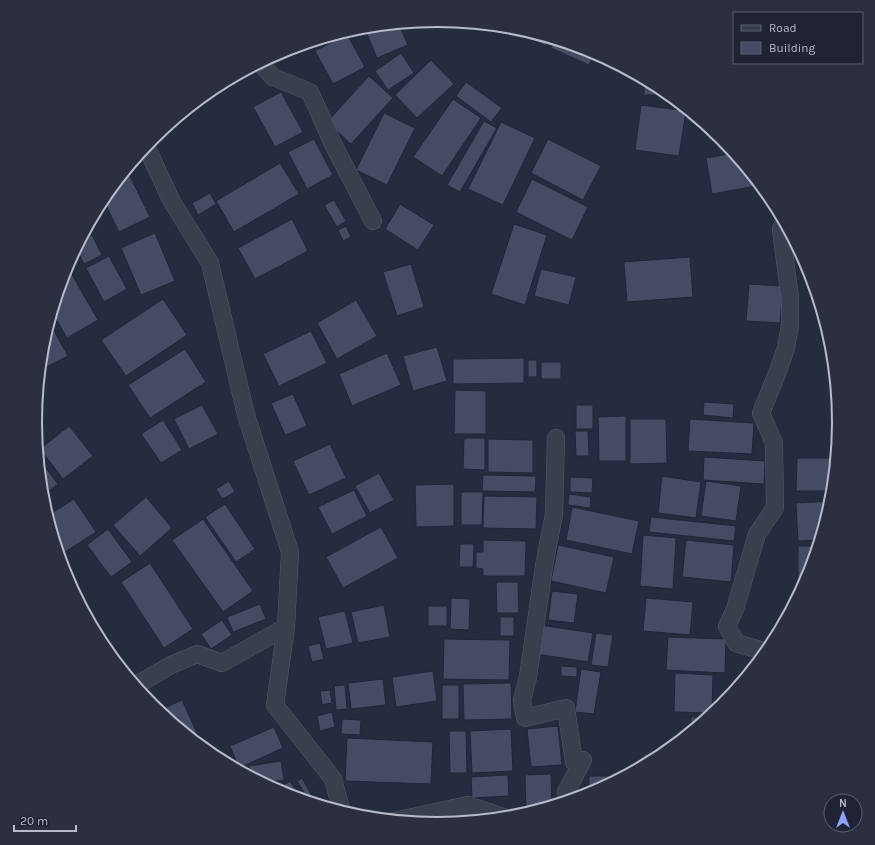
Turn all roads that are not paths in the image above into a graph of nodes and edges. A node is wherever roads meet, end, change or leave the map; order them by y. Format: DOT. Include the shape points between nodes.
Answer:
graph roads {
  1 [pos="264,67"];
  2 [pos="149,152"];
  3 [pos="373,221"];
  4 [pos="781,228"];
  5 [pos="556,438"];
  6 [pos="286,627"];
  7 [pos="760,650"];
  8 [pos="140,683"];
  9 [pos="568,796"];
  10 [pos="340,806"];
  11 [pos="494,814"];
  12 [pos="412,817"];
  1 -- 3 [label="street" via="273,77 310,92 333,144"];
  2 -- 6 [label="street" via="171,200 210,263 246,415 290,552"];
  4 -- 7 [label="street" via="790,299 790,324 786,348 761,413 774,443 775,508 757,534 735,609 727,626 736,643"];
  5 -- 9 [label="street" via="554,514 528,677 522,700 525,718 566,708 574,762 583,760 566,792"];
  6 -- 8 [label="street" via="222,663 197,654 171,665"];
  6 -- 10 [label="street" via="275,705 333,779"];
  11 -- 12 [label="street" via="468,805"];
}
